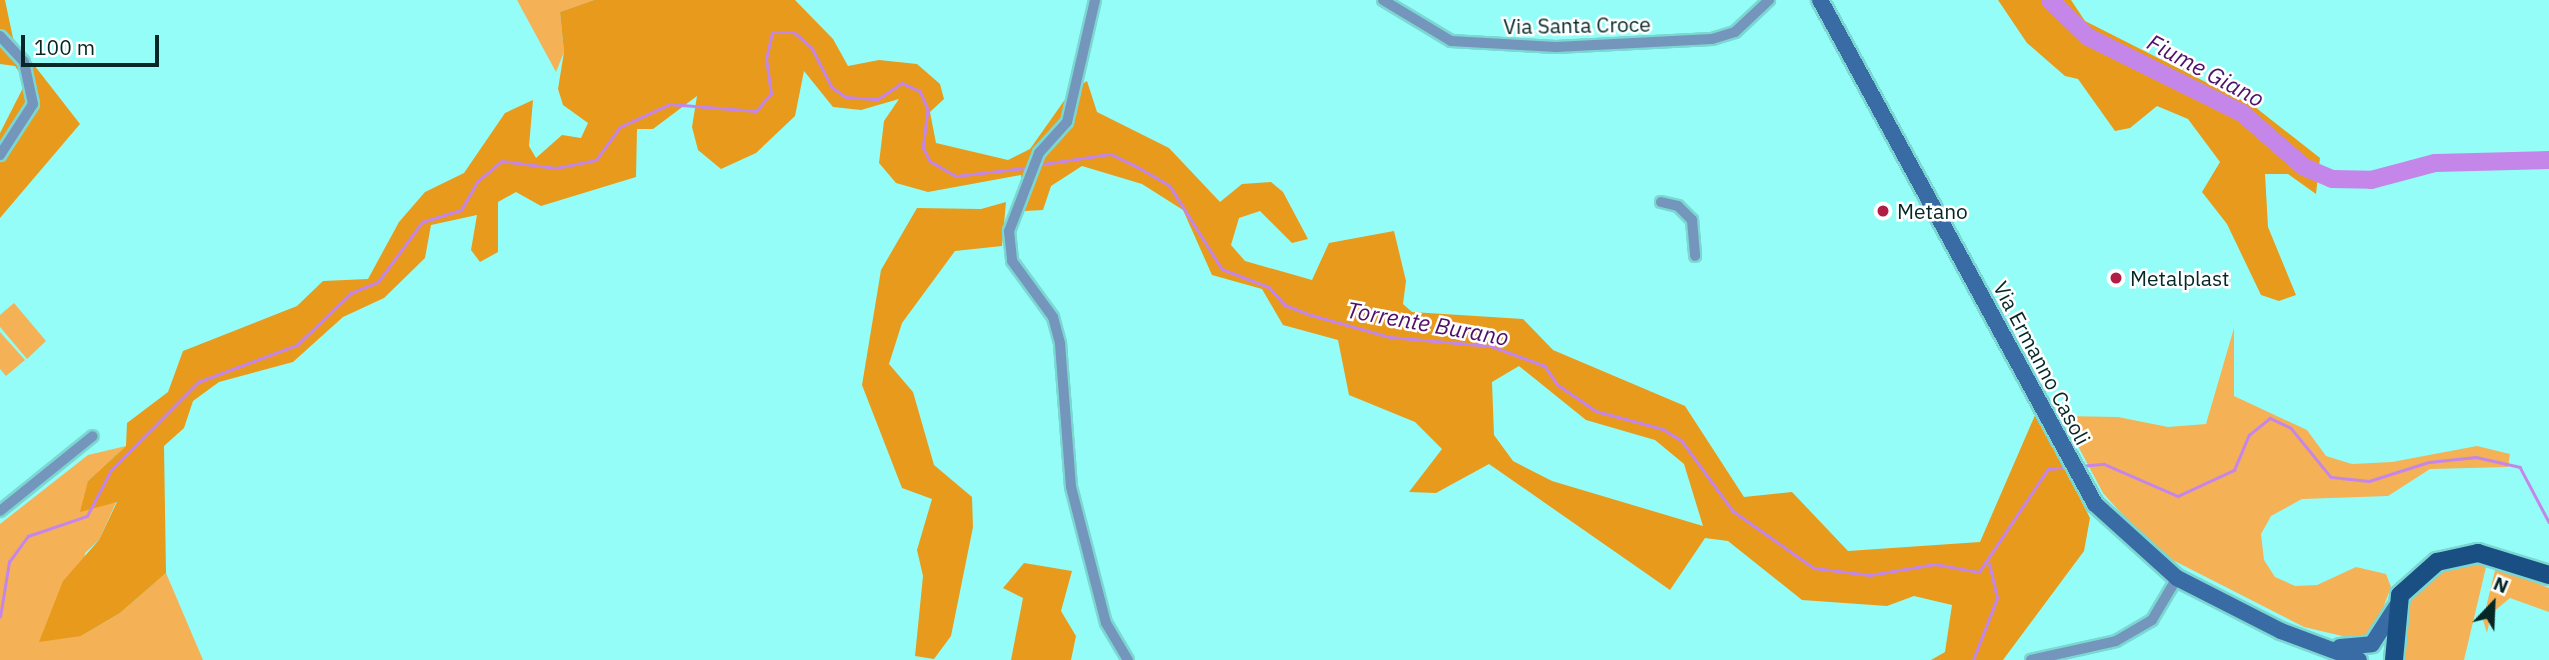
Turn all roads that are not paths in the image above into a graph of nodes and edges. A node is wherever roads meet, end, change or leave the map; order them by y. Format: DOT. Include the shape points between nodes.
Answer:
graph roads {
  1 [pos="1095,0"];
  2 [pos="1383,0"];
  3 [pos="1769,0"];
  4 [pos="1820,0"];
  5 [pos="0,36"];
  6 [pos="0,155"];
  7 [pos="1661,202"];
  8 [pos="1695,256"];
  9 [pos="93,436"];
  10 [pos="0,511"];
  11 [pos="2549,576"];
  12 [pos="2177,578"];
  13 [pos="2396,607"];
  14 [pos="2327,646"];
  15 [pos="1128,660"];
  16 [pos="2031,660"];
  17 [pos="2359,660"];
  18 [pos="2394,660"];
  1 -- 15 [label="street" via="1068,122 1039,153 1013,207 1012,261 1053,317 1071,487 1100,604"];
  2 -- 3 [label="street, Via Santa Croce" via="1422,27 1472,45 1712,39 1735,32"];
  4 -- 12 [label="main road, Via Ermanno Casoli" via="2077,476 2112,523"];
  5 -- 6 [label="street" via="24,62 33,104"];
  7 -- 8 [label="street" via="1678,206 1692,220"];
  9 -- 10 [label="street"];
  11 -- 13 [label="main road, Via Ermanno Casoli" via="2507,557 2454,556 2419,573"];
  12 -- 14 [label="main road, Via Ermanno Casoli"];
  12 -- 16 [label="street" via="2152,620 2125,636"];
  13 -- 14 [label="main road, Via Ermanno Casoli" via="2372,644"];
  13 -- 18 [label="main road"];
  14 -- 17 [label="main road, Via Ermanno Casoli"];
}
